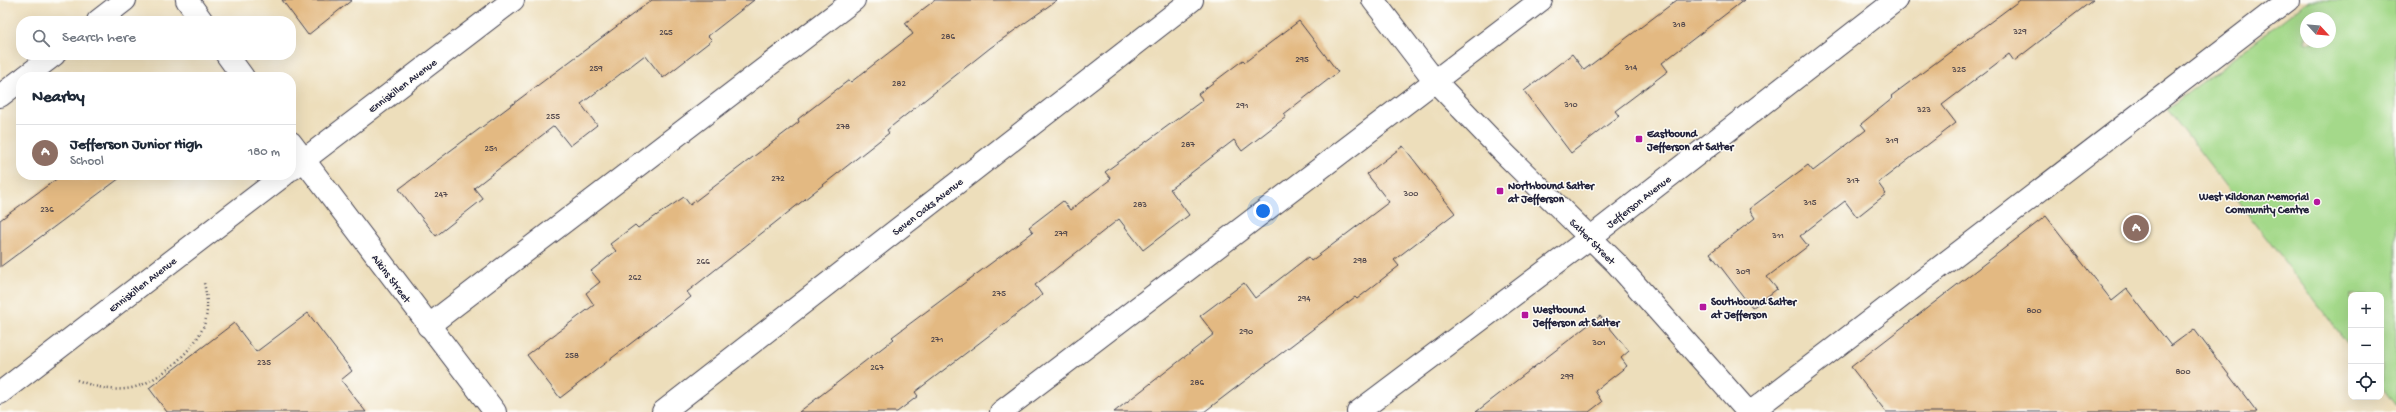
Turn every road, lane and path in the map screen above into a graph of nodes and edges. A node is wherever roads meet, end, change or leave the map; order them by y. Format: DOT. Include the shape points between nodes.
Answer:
graph roads {
  1 [pos="125,0"];
  2 [pos="187,0"];
  3 [pos="513,0"];
  4 [pos="854,0"];
  5 [pos="1192,0"];
  6 [pos="1373,0"];
  7 [pos="1541,0"];
  8 [pos="1896,0"];
  9 [pos="2288,0"];
  10 [pos="104,16"];
  11 [pos="198,16"];
  12 [pos="47,60"];
  13 [pos="231,60"];
  14 [pos="32,72"];
  15 [pos="239,72"];
  16 [pos="1435,81"];
  17 [pos="16,84"];
  18 [pos="0,96"];
  19 [pos="296,157"];
  20 [pos="296,159"];
  21 [pos="277,180"];
  22 [pos="1591,237"];
  23 [pos="204,283"];
  24 [pos="428,326"];
  25 [pos="77,380"];
  26 [pos="0,393"];
  27 [pos="495,412"];
  28 [pos="663,412"];
  29 [pos="1001,412"];
  30 [pos="1358,412"];
  31 [pos="1750,412"];
  1 -- 10 [label="street"];
  2 -- 11 [label="street"];
  3 -- 19 [label="street, Enniskillen Avenue"];
  4 -- 24 [label="street"];
  5 -- 28 [label="street, Seven Oaks Avenue"];
  6 -- 16 [label="street, Salter Street"];
  7 -- 16 [label="street"];
  8 -- 22 [label="street, Jefferson Avenue"];
  9 -- 31 [label="street"];
  12 -- 14 [label="street"];
  13 -- 15 [label="street"];
  16 -- 22 [label="street, Salter Street" via="1506,155"];
  16 -- 29 [label="street"];
  17 -- 18 [label="street"];
  20 -- 24 [label="street, Aikins Street"];
  21 -- 26 [label="street, Enniskillen Avenue"];
  22 -- 30 [label="street, Jefferson Avenue"];
  22 -- 31 [label="street, Salter Street"];
  23 -- 25 [label="path" via="208,303 204,326 190,350 153,380 126,389 100,388"];
  24 -- 27 [label="street, Aikins Street"];
}
